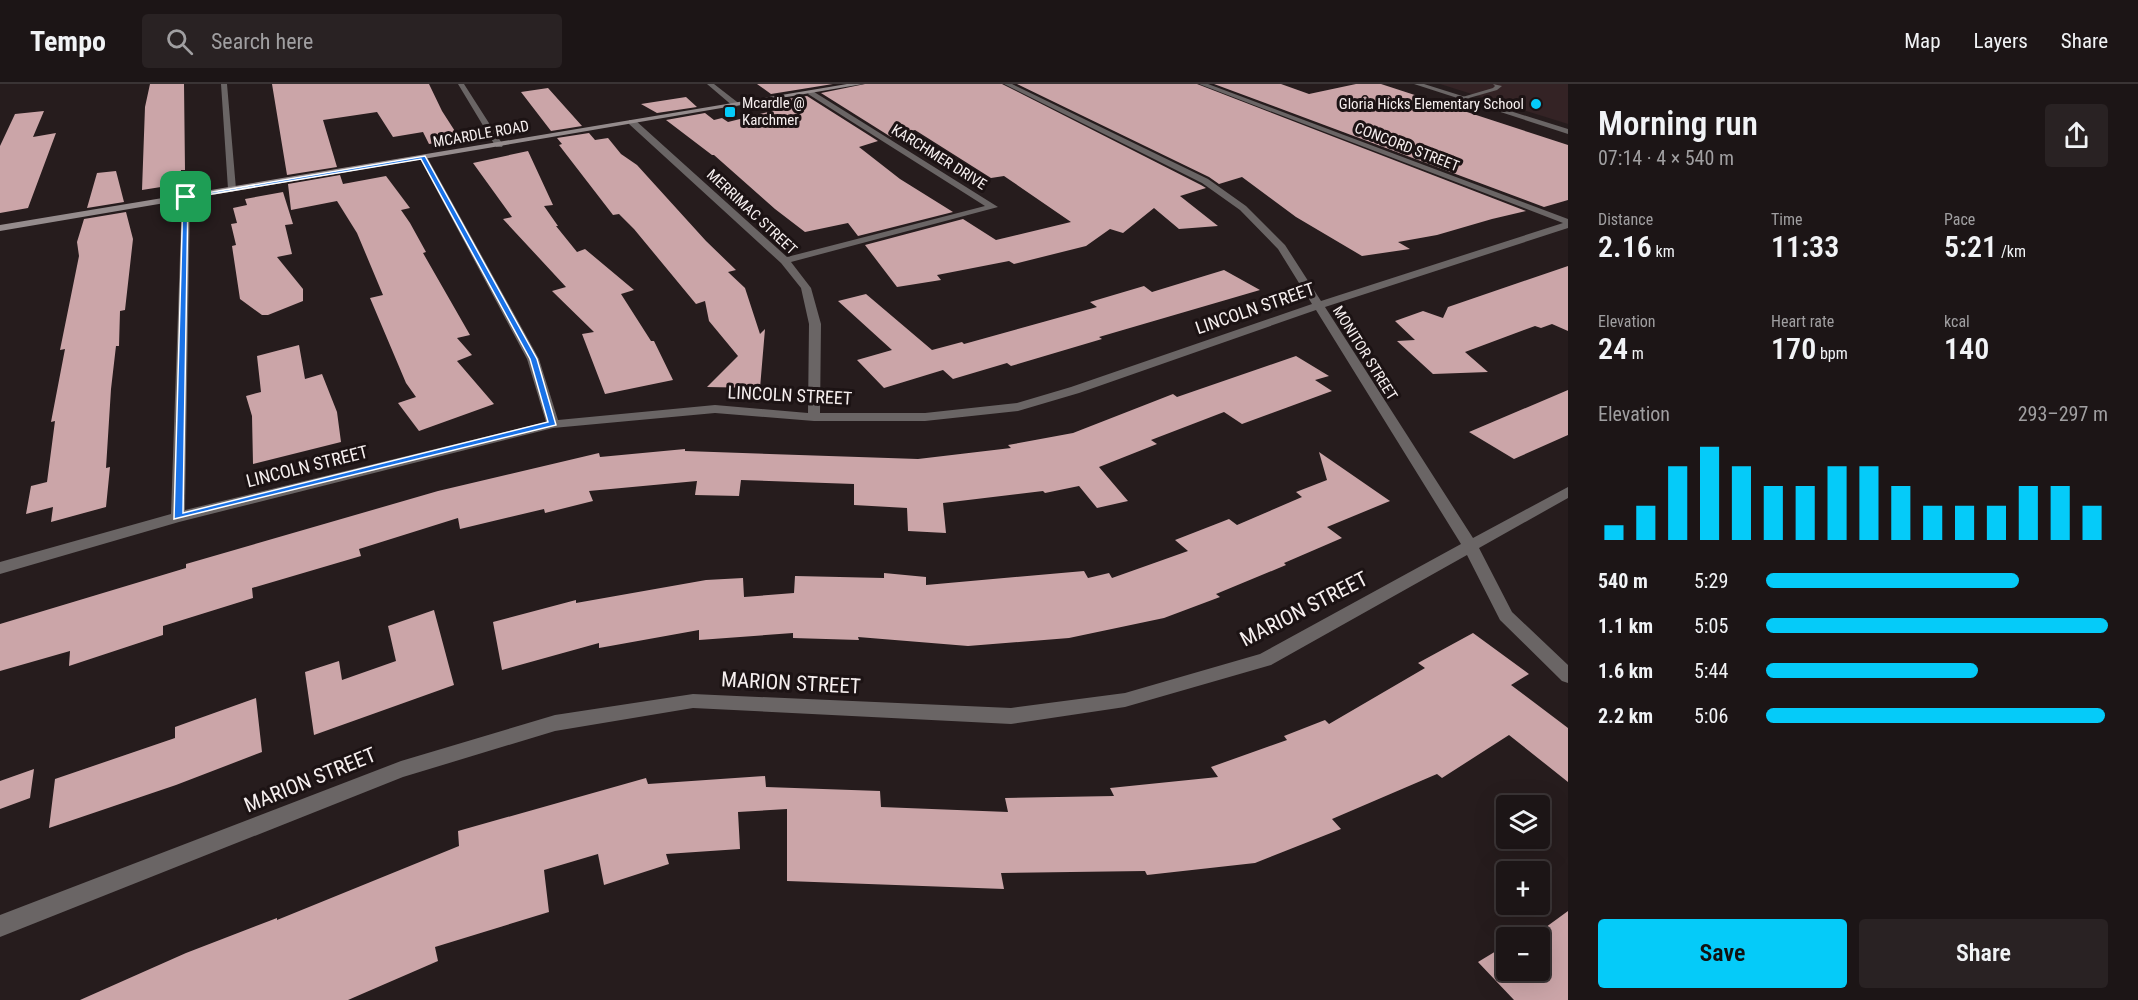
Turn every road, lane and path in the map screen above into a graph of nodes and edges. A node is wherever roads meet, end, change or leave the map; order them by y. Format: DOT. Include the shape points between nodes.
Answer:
graph roads {
  1 [pos="224,84"];
  2 [pos="461,84"];
  3 [pos="710,84"];
  4 [pos="860,84"];
  5 [pos="1007,84"];
  6 [pos="1202,84"];
  7 [pos="1418,84"];
  8 [pos="1496,84"];
  9 [pos="811,92"];
  10 [pos="1462,98"];
  11 [pos="737,105"];
  12 [pos="632,122"];
  13 [pos="1568,132"];
  14 [pos="499,145"];
  15 [pos="423,157"];
  16 [pos="232,189"];
  17 [pos="186,197"];
  18 [pos="1568,224"];
  19 [pos="0,228"];
  20 [pos="785,261"];
  21 [pos="1317,306"];
  22 [pos="814,417"];
  23 [pos="553,424"];
  24 [pos="1568,492"];
  25 [pos="178,517"];
  26 [pos="1470,546"];
  27 [pos="0,568"];
  28 [pos="1568,676"];
  29 [pos="0,926"];
  1 -- 16 [label="street"];
  2 -- 14 [label="street"];
  3 -- 11 [label="street"];
  4 -- 9 [label="main road, MCARDLE ROAD"];
  5 -- 21 [label="street, MONITOR STREET" via="1152,154 1243,208 1282,247"];
  6 -- 18 [label="street, CONCORD STREET"];
  7 -- 10 [label="street"];
  8 -- 10 [label="lane" via="1499,86"];
  9 -- 11 [label="main road, MCARDLE ROAD"];
  9 -- 20 [label="street, KARCHMER DRIVE" via="993,207"];
  10 -- 13 [label="street"];
  11 -- 12 [label="main road, MCARDLE ROAD"];
  12 -- 14 [label="main road, MCARDLE ROAD"];
  12 -- 20 [label="street, MERRIMAC STREET"];
  14 -- 15 [label="main road, MCARDLE ROAD"];
  15 -- 16 [label="main road, MCARDLE ROAD"];
  15 -- 23 [label="street" via="533,359"];
  16 -- 17 [label="main road, MCARDLE ROAD"];
  17 -- 19 [label="main road, MCARDLE ROAD"];
  17 -- 25 [label="street"];
  18 -- 21 [label="street, LINCOLN STREET"];
  20 -- 22 [label="street, MERRIMAC STREET" via="806,288 814,324"];
  21 -- 22 [label="street, LINCOLN STREET" via="1018,407 925,417"];
  21 -- 26 [label="street, MONITOR STREET"];
  22 -- 23 [label="street, LINCOLN STREET" via="715,409"];
  23 -- 25 [label="street, LINCOLN STREET"];
  24 -- 26 [label="street, MARION STREET"];
  25 -- 27 [label="street, LINCOLN STREET"];
  26 -- 28 [label="street, MONITOR STREET" via="1506,615"];
  26 -- 29 [label="street, MARION STREET" via="1265,660 1125,700 1011,716 693,701 555,723 401,769"];
}
